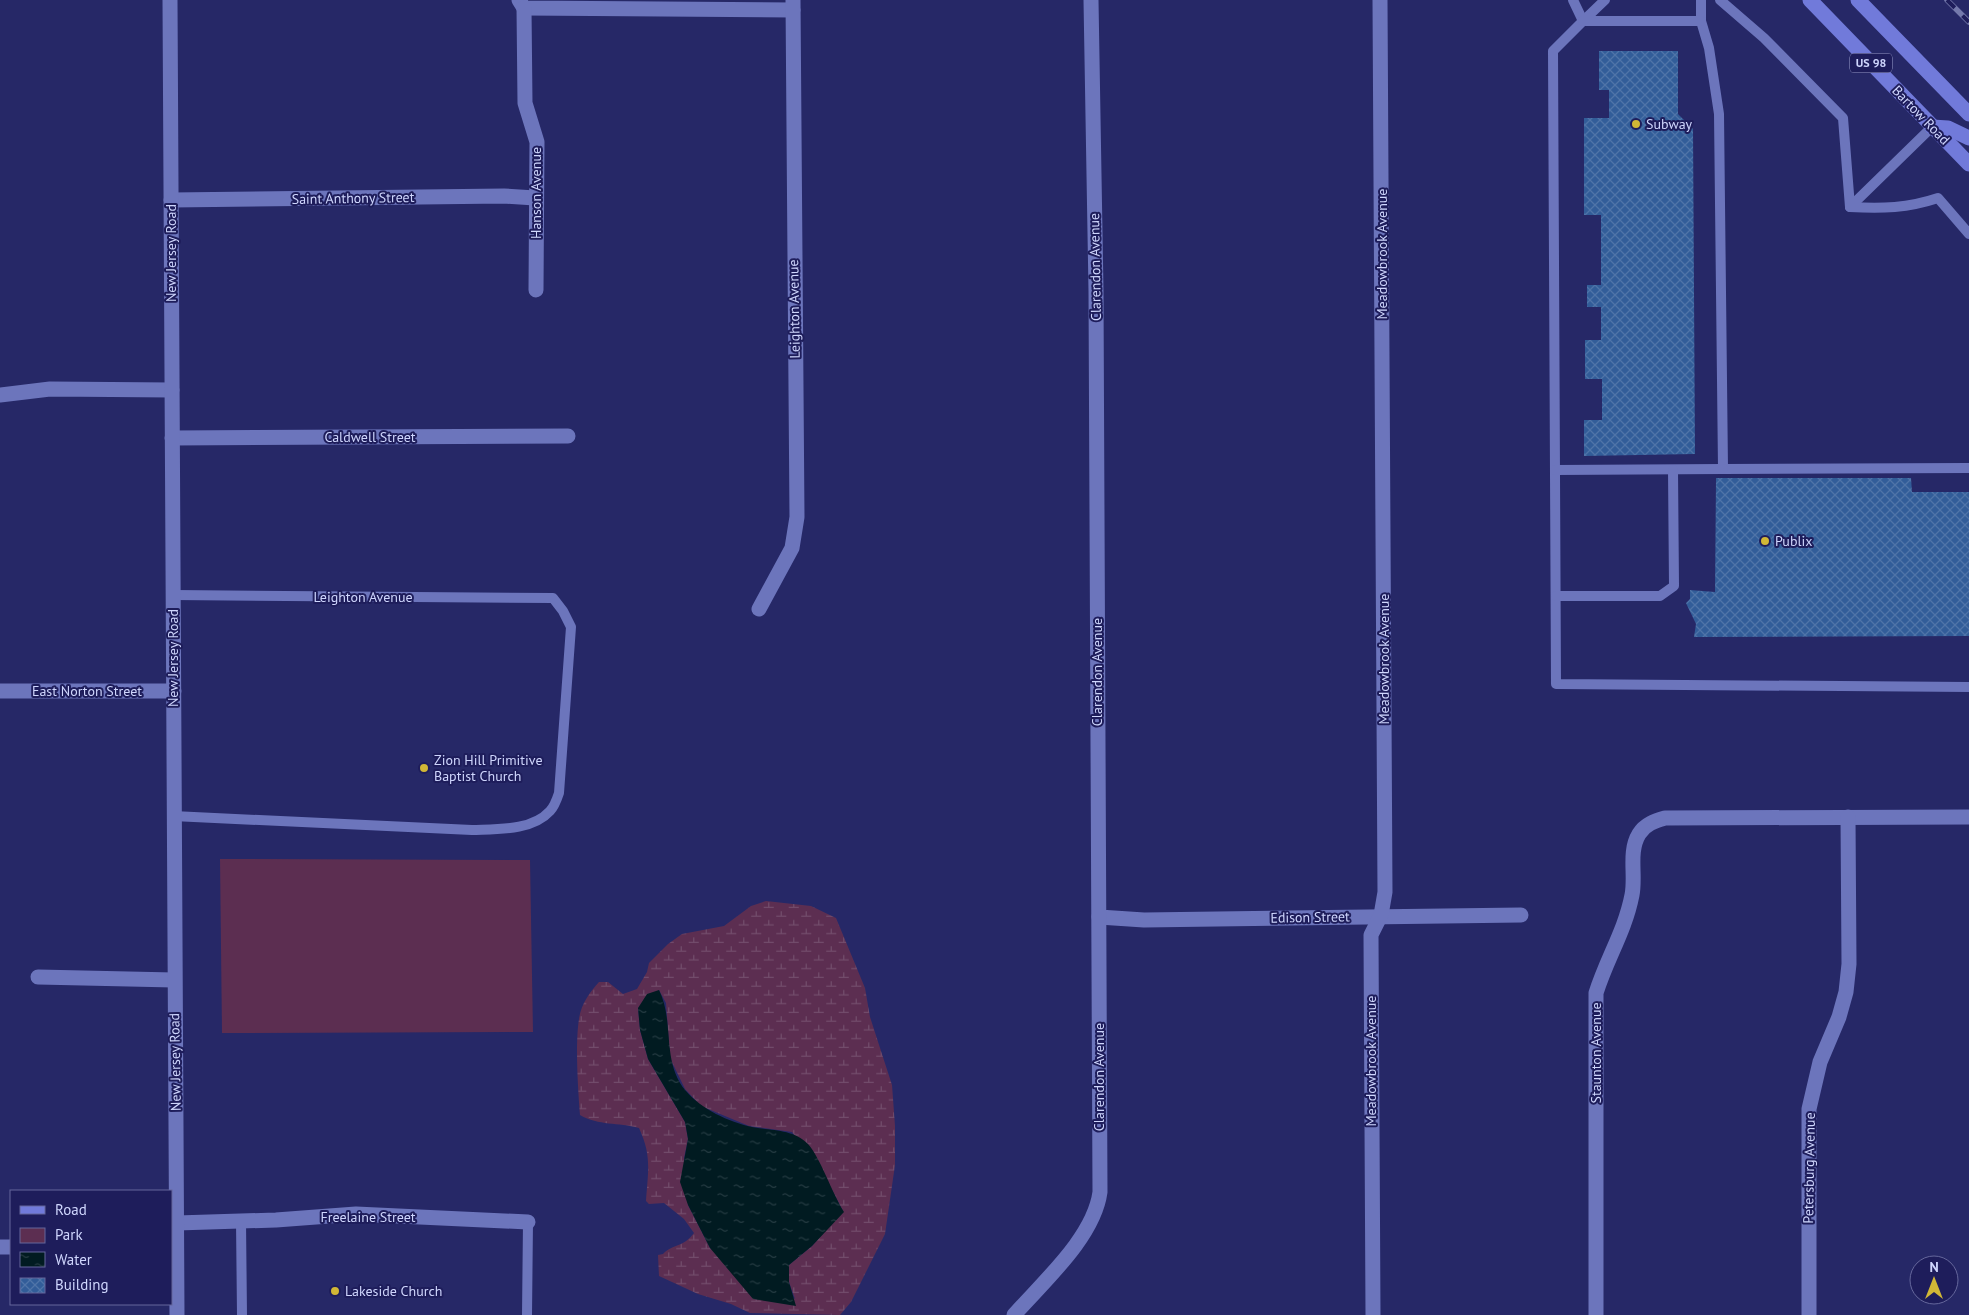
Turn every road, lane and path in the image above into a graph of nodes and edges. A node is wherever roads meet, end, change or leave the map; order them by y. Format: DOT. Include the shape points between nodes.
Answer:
graph roads {
  1 [pos="170,0"];
  2 [pos="1091,0"];
  3 [pos="1380,0"];
  4 [pos="1573,0"];
  5 [pos="1605,0"];
  6 [pos="1701,0"];
  7 [pos="1720,0"];
  8 [pos="1810,0"];
  9 [pos="1858,0"];
  10 [pos="521,4"];
  11 [pos="793,5"];
  12 [pos="1583,21"];
  13 [pos="1701,21"];
  14 [pos="1969,114"];
  15 [pos="1932,127"];
  16 [pos="1969,138"];
  17 [pos="1969,164"];
  18 [pos="535,198"];
  19 [pos="171,200"];
  20 [pos="1850,207"];
  21 [pos="1969,234"];
  22 [pos="536,290"];
  23 [pos="172,390"];
  24 [pos="0,395"];
  25 [pos="568,436"];
  26 [pos="172,438"];
  27 [pos="1969,468"];
  28 [pos="1723,469"];
  29 [pos="1555,470"];
  30 [pos="1674,470"];
  31 [pos="173,595"];
  32 [pos="1556,596"];
  33 [pos="759,609"];
  34 [pos="1969,687"];
  35 [pos="0,691"];
  36 [pos="174,691"];
  37 [pos="173,816"];
  38 [pos="1848,817"];
  39 [pos="1969,817"];
  40 [pos="1381,915"];
  41 [pos="1521,915"];
  42 [pos="1098,917"];
  43 [pos="38,977"];
  44 [pos="174,980"];
  45 [pos="241,1221"];
  46 [pos="177,1222"];
  47 [pos="528,1222"];
  48 [pos="174,1246"];
  49 [pos="177,1315"];
  50 [pos="242,1315"];
  51 [pos="527,1315"];
  52 [pos="1014,1315"];
  53 [pos="1372,1315"];
  54 [pos="1596,1315"];
  55 [pos="1808,1315"];
  1 -- 19 [label="street, New Jersey Road"];
  2 -- 42 [label="street, Clarendon Avenue" via="1096,291"];
  3 -- 40 [label="street, Meadowbrook Avenue" via="1385,883"];
  4 -- 12 [label="lane"];
  5 -- 12 [label="lane"];
  6 -- 13 [label="lane"];
  7 -- 20 [label="lane" via="1764,38 1843,118"];
  8 -- 15 [label="main road, Bartow Road / US 98"];
  9 -- 14 [label="main road, US 98"];
  10 -- 11 [label="street"];
  10 -- 18 [label="street, Hanson Avenue" via="525,103 537,142"];
  11 -- 33 [label="street, Leighton Avenue" via="797,517 792,548"];
  12 -- 13 [label="lane"];
  12 -- 29 [label="lane" via="1554,51"];
  13 -- 28 [label="lane" via="1720,114"];
  15 -- 16 [label="main road" via="1948,128"];
  15 -- 17 [label="main road, Bartow Road / US 98"];
  15 -- 20 [label="lane"];
  18 -- 19 [label="street, Saint Anthony Street"];
  18 -- 22 [label="street, Hanson Avenue"];
  19 -- 23 [label="street, New Jersey Road"];
  20 -- 21 [label="lane" via="1889,209 1916,206 1938,198"];
  23 -- 24 [label="street" via="50,389"];
  23 -- 26 [label="street, New Jersey Road"];
  25 -- 26 [label="street, Caldwell Street"];
  26 -- 31 [label="street, New Jersey Road"];
  27 -- 28 [label="lane"];
  28 -- 30 [label="lane"];
  29 -- 30 [label="lane"];
  29 -- 32 [label="lane"];
  30 -- 32 [label="lane" via="1674,586 1660,596"];
  31 -- 36 [label="street, New Jersey Road"];
  31 -- 37 [label="lane, Leighton Avenue" via="553,598 571,627 559,793 551,810 539,820 519,826 472,830"];
  32 -- 34 [label="lane" via="1556,684"];
  35 -- 36 [label="street, East Norton Street"];
  36 -- 37 [label="street, New Jersey Road"];
  37 -- 44 [label="street, New Jersey Road"];
  38 -- 39 [label="street, Staunton Avenue"];
  38 -- 54 [label="street, Staunton Avenue" via="1665,818 1650,823 1639,834 1633,849 1633,891 1628,916 1602,972 1596,993"];
  38 -- 55 [label="street, Petersburg Avenue" via="1849,964 1846,992 1820,1062 1809,1109"];
  40 -- 41 [label="street, Edison Street"];
  40 -- 42 [label="street, Edison Street" via="1144,920"];
  40 -- 53 [label="street, Meadowbrook Avenue" via="1371,935"];
  42 -- 52 [label="street, Clarendon Avenue" via="1098,1206 1085,1234"];
  43 -- 44 [label="street"];
  44 -- 46 [label="street, New Jersey Road"];
  45 -- 46 [label="street, Freelaine Street"];
  45 -- 47 [label="street, Freelaine Street" via="356,1214"];
  45 -- 50 [label="lane"];
  46 -- 48 [label="street, New Jersey Road"];
  47 -- 51 [label="lane"];
  48 -- 49 [label="street, New Jersey Road"];
}
